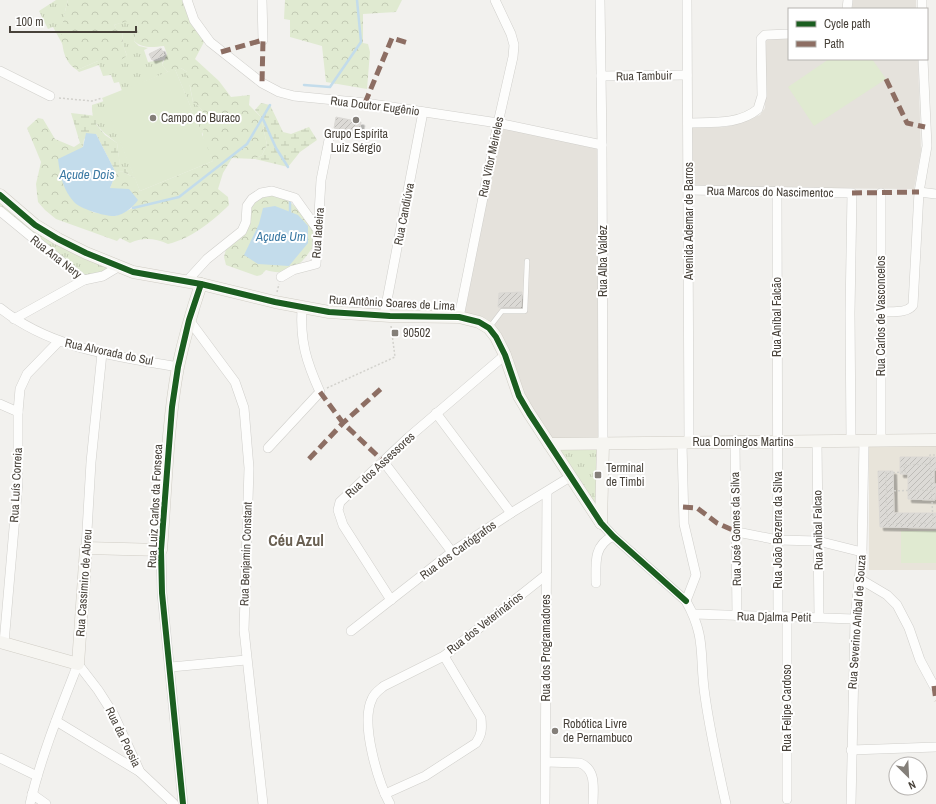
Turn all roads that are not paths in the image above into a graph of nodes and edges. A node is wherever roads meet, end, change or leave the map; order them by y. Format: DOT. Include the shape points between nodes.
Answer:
graph roads {
  1 [pos="187,0"];
  2 [pos="262,0"];
  3 [pos="495,0"];
  4 [pos="600,0"];
  5 [pos="687,0"];
  6 [pos="788,34"];
  7 [pos="264,40"];
  8 [pos="923,60"];
  9 [pos="0,71"];
  10 [pos="687,75"];
  11 [pos="601,76"];
  12 [pos="50,96"];
  13 [pos="423,112"];
  14 [pos="498,122"];
  15 [pos="688,123"];
  16 [pos="329,140"];
  17 [pos="602,145"];
  18 [pos="689,190"];
  19 [pos="777,191"];
  20 [pos="881,192"];
  21 [pos="919,192"];
  22 [pos="936,194"];
  23 [pos="0,195"];
  24 [pos="0,211"];
  25 [pos="318,230"];
  26 [pos="527,261"];
  27 [pos="118,267"];
  28 [pos="280,276"];
  29 [pos="84,280"];
  30 [pos="186,282"];
  31 [pos="201,284"];
  32 [pos="0,308"];
  33 [pos="302,308"];
  34 [pos="881,312"];
  35 [pos="387,316"];
  36 [pos="459,318"];
  37 [pos="14,319"];
  38 [pos="189,320"];
  39 [pos="489,328"];
  40 [pos="59,341"];
  41 [pos="102,353"];
  42 [pos="505,355"];
  43 [pos="178,367"];
  44 [pos="0,404"];
  45 [pos="18,412"];
  46 [pos="436,414"];
  47 [pos="864,440"];
  48 [pos="882,440"];
  49 [pos="936,440"];
  50 [pos="851,441"];
  51 [pos="777,442"];
  52 [pos="817,442"];
  53 [pos="686,443"];
  54 [pos="735,443"];
  55 [pos="550,444"];
  56 [pos="603,444"];
  57 [pos="268,448"];
  58 [pos="383,460"];
  59 [pos="570,477"];
  60 [pos="547,492"];
  61 [pos="511,513"];
  62 [pos="601,522"];
  63 [pos="737,532"];
  64 [pos="613,536"];
  65 [pos="778,540"];
  66 [pos="818,541"];
  67 [pos="86,548"];
  68 [pos="161,550"];
  69 [pos="452,552"];
  70 [pos="862,552"];
  71 [pos="546,575"];
  72 [pos="860,579"];
  73 [pos="596,583"];
  74 [pos="391,600"];
  75 [pos="686,600"];
  76 [pos="694,614"];
  77 [pos="737,616"];
  78 [pos="783,617"];
  79 [pos="819,617"];
  80 [pos="855,619"];
  81 [pos="351,630"];
  82 [pos="2,642"];
  83 [pos="444,656"];
  84 [pos="246,660"];
  85 [pos="78,664"];
  86 [pos="171,667"];
  87 [pos="934,686"];
  88 [pos="56,721"];
  89 [pos="936,747"];
  90 [pos="851,750"];
  91 [pos="0,758"];
  92 [pos="546,762"];
  93 [pos="140,772"];
  94 [pos="37,776"];
  95 [pos="32,794"];
  96 [pos="385,794"];
  97 [pos="787,799"];
  98 [pos="30,804"];
  99 [pos="46,804"];
  100 [pos="174,804"];
  101 [pos="183,804"];
  102 [pos="263,804"];
  103 [pos="390,804"];
  104 [pos="546,804"];
  105 [pos="593,804"];
  106 [pos="726,804"];
  107 [pos="851,804"];
  1 -- 13 [label="street, Rua Doutor Eugênio" via="194,20 210,42 262,83 279,92"];
  2 -- 7 [label="street"];
  3 -- 14 [label="street, Rua Vítor Meireles" via="514,46 511,72"];
  4 -- 11 [label="street, Rua Alba Valdez"];
  5 -- 10 [label="street, Avenida Ademar de Barros"];
  6 -- 15 [label="street" via="765,35 761,39 762,96 758,109 743,118 727,122"];
  8 -- 21 [label="street" via="927,146"];
  9 -- 12 [label="street"];
  10 -- 11 [label="street, Rua Tambuir"];
  10 -- 15 [label="street, Avenida Ademar de Barros"];
  11 -- 17 [label="street, Rua Alba Valdez"];
  13 -- 14 [label="street, Rua Doutor Eugênio"];
  13 -- 35 [label="street, Rua Candiúva"];
  14 -- 17 [label="street, Rua Doutor Eugênio"];
  14 -- 36 [label="street, Rua Vítor Meireles"];
  15 -- 18 [label="street, Avenida Ademar de Barros"];
  16 -- 25 [label="street, Rua ladeira" via="322,180"];
  17 -- 56 [label="street, Rua Alba Valdez"];
  18 -- 19 [label="street, Rua Marcos do Nascimentoc"];
  18 -- 53 [label="street, Avenida Ademar de Barros"];
  19 -- 50 [label="street, Rua Marcos do Nascimentoc" via="852,193"];
  19 -- 51 [label="street, Rua Aníbal Falcão"];
  20 -- 34 [label="street, Rua Carlos de Vasconcelos"];
  21 -- 22 [label="street"];
  21 -- 34 [label="street" via="913,305 905,311"];
  23 -- 27 [label="street, Rua Antônio Soares de Lima" via="35,225 58,239"];
  24 -- 29 [label="street, Rua Ana Nery"];
  25 -- 28 [label="street, Rua ladeira" via="316,264"];
  25 -- 30 [label="street" via="295,198 272,191 261,193 247,206 246,222 242,231 206,259"];
  26 -- 39 [label="lane" via="526,311 502,311"];
  27 -- 29 [label="street, Rua Ana Nery" via="103,276"];
  27 -- 30 [label="street, Rua Antônio Soares de Lima"];
  29 -- 37 [label="street"];
  30 -- 31 [label="street, Rua Antônio Soares de Lima"];
  31 -- 33 [label="street, Rua Antônio Soares de Lima"];
  31 -- 38 [label="street, Rua Luiz Carlos da Fonseca"];
  32 -- 37 [label="street, Rua Alvorada do Sul"];
  33 -- 35 [label="street, Rua Antônio Soares de Lima"];
  33 -- 57 [label="street" via="301,340 320,392"];
  34 -- 48 [label="street, Rua Carlos de Vasconcelos"];
  35 -- 36 [label="street, Rua Antônio Soares de Lima"];
  36 -- 39 [label="street, Rua Antônio Soares de Lima" via="479,322"];
  37 -- 40 [label="street, Rua Alvorada do Sul"];
  38 -- 43 [label="street, Rua Luiz Carlos da Fonseca"];
  38 -- 84 [label="street, Rua Benjamin Constant" via="234,382 244,408 249,468 244,604"];
  39 -- 42 [label="street"];
  40 -- 41 [label="street, Rua Alvorada do Sul"];
  40 -- 45 [label="street, Rua Luís Correia" via="26,374 20,389"];
  41 -- 43 [label="street, Rua Alvorada do Sul"];
  41 -- 67 [label="street, Rua Cassimiro de Abreu" via="91,462"];
  42 -- 46 [label="street, Rua dos Assessores"];
  42 -- 55 [label="street" via="519,396"];
  43 -- 68 [label="street, Rua Luiz Carlos da Fonseca" via="172,407"];
  44 -- 45 [label="street"];
  45 -- 82 [label="street, Rua Luís Correia" via="18,482"];
  46 -- 58 [label="street, Rua dos Assessores"];
  46 -- 61 [label="street"];
  47 -- 48 [label="street, Rua Domingos Martins"];
  47 -- 50 [label="street, Rua Domingos Martins"];
  47 -- 70 [label="street, Rua Severino Aníbal de Souza"];
  48 -- 49 [label="street, Rua Domingos Martins"];
  50 -- 52 [label="street, Rua Domingos Martins"];
  51 -- 52 [label="street, Rua Domingos Martins"];
  51 -- 54 [label="street, Rua Domingos Martins"];
  51 -- 65 [label="street, Rua João Bezerra da Silva"];
  52 -- 66 [label="street, Rua Anibal Falcao"];
  53 -- 54 [label="street, Rua Domingos Martins"];
  53 -- 56 [label="street, Rua Domingos Martins"];
  53 -- 75 [label="street, Avenida Ademar de Barros" via="684,524 696,575"];
  54 -- 63 [label="street, Rua José Gomes da Silva"];
  55 -- 56 [label="street, Rua Domingos Martins"];
  55 -- 59 [label="street"];
  56 -- 62 [label="street, Rua Alba Valdez"];
  58 -- 69 [label="street"];
  58 -- 74 [label="street, Rua dos Assessores" via="340,502 338,510 344,525"];
  59 -- 60 [label="street, Rua dos Cartógrafos"];
  59 -- 62 [label="street"];
  60 -- 61 [label="street, Rua dos Cartógrafos"];
  60 -- 71 [label="street, Rua dos Programadores"];
  61 -- 69 [label="street, Rua dos Cartógrafos"];
  62 -- 64 [label="street"];
  63 -- 65 [label="street"];
  63 -- 77 [label="street, Rua José Gomes da Silva"];
  64 -- 73 [label="street" via="600,545"];
  64 -- 75 [label="street"];
  65 -- 66 [label="street"];
  65 -- 78 [label="street, Rua João Bezerra da Silva"];
  66 -- 70 [label="street"];
  66 -- 79 [label="street, Rua Anibal Falcao"];
  67 -- 68 [label="street"];
  67 -- 85 [label="street, Rua Cassimiro de Abreu"];
  68 -- 86 [label="street, Rua Luiz Carlos da Fonseca" via="162,593"];
  69 -- 74 [label="street, Rua dos Cartógrafos"];
  70 -- 72 [label="street, Rua Severino Aníbal de Souza"];
  71 -- 83 [label="street, Rua dos Veterinários"];
  71 -- 92 [label="street, Rua dos Programadores"];
  72 -- 80 [label="street, Rua Severino Aníbal de Souza"];
  72 -- 87 [label="street" via="887,595 897,605 909,628 918,656"];
  74 -- 81 [label="street, Rua dos Cartógrafos"];
  75 -- 76 [label="street"];
  76 -- 77 [label="street, Rua Djalma Petit"];
  76 -- 106 [label="street" via="702,644 704,694 709,726"];
  77 -- 78 [label="street, Rua Djalma Petit"];
  78 -- 79 [label="street, Rua Djalma Petit"];
  78 -- 97 [label="street, Rua Felipe Cardoso"];
  79 -- 80 [label="street, Rua Djalma Petit"];
  80 -- 90 [label="street, Rua Severino Aníbal de Souza"];
  82 -- 85 [label="street"];
  83 -- 96 [label="street, Rua dos Veterinários" via="384,686 371,700 368,711 370,738 378,777"];
  83 -- 96 [label="street, Rua dos Veterinários" via="481,718 482,728 476,743 425,776"];
  84 -- 86 [label="street"];
  84 -- 102 [label="street, Rua Benjamin Constant"];
  85 -- 88 [label="street, Rua Cassimiro de Abreu"];
  85 -- 93 [label="street, Rua da Poesia" via="114,715"];
  86 -- 101 [label="street, Rua Luiz Carlos da Fonseca"];
  88 -- 93 [label="street"];
  88 -- 94 [label="street, Rua Cassimiro de Abreu"];
  89 -- 90 [label="street"];
  90 -- 107 [label="street, Rua Severino Aníbal de Souza"];
  91 -- 94 [label="street"];
  92 -- 104 [label="street, Rua dos Programadores"];
  92 -- 105 [label="street" via="586,765 593,776"];
  93 -- 100 [label="street, Rua da Poesia"];
  94 -- 95 [label="street, Rua Cassimiro de Abreu"];
  95 -- 98 [label="street, Rua Cassimiro de Abreu"];
  95 -- 99 [label="street"];
  96 -- 103 [label="street, Rua dos Veterinários"];
}
